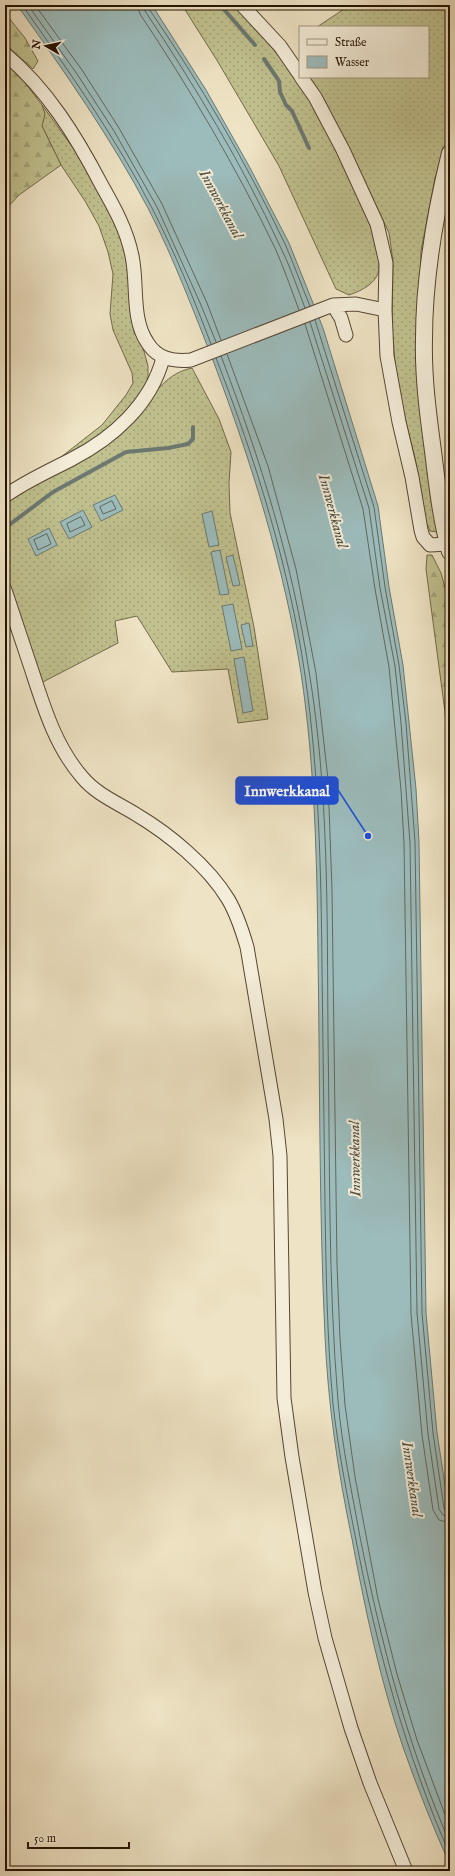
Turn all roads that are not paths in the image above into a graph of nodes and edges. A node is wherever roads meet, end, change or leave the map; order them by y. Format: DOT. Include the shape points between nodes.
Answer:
graph roads {
  1 [pos="242,5"];
  2 [pos="5,54"];
  3 [pos="299,73"];
  4 [pos="302,78"];
  5 [pos="450,153"];
  6 [pos="329,307"];
  7 [pos="385,310"];
  8 [pos="346,335"];
  9 [pos="163,358"];
  10 [pos="5,496"];
  11 [pos="449,548"];
  12 [pos="5,590"];
  13 [pos="406,1871"];
  1 -- 3 [label="street" via="280,46"];
  2 -- 9 [label="street" via="47,96 64,120 118,214 132,257 139,321 143,334 150,347"];
  4 -- 7 [label="street" via="343,150 377,224 386,263"];
  5 -- 11 [label="street" via="428,269 424,339 431,434"];
  6 -- 7 [label="street" via="356,304"];
  6 -- 8 [label="street" via="341,318"];
  6 -- 9 [label="street" via="201,356 177,362"];
  7 -- 11 [label="street" via="392,385 421,530 430,545"];
  9 -- 10 [label="street" via="147,395 125,422 95,446"];
  12 -- 13 [label="street" via="48,718 66,754 90,786 157,828 180,845 199,864 228,898 247,947 280,1156 284,1398 315,1592 325,1638 351,1728 370,1783"];
}
